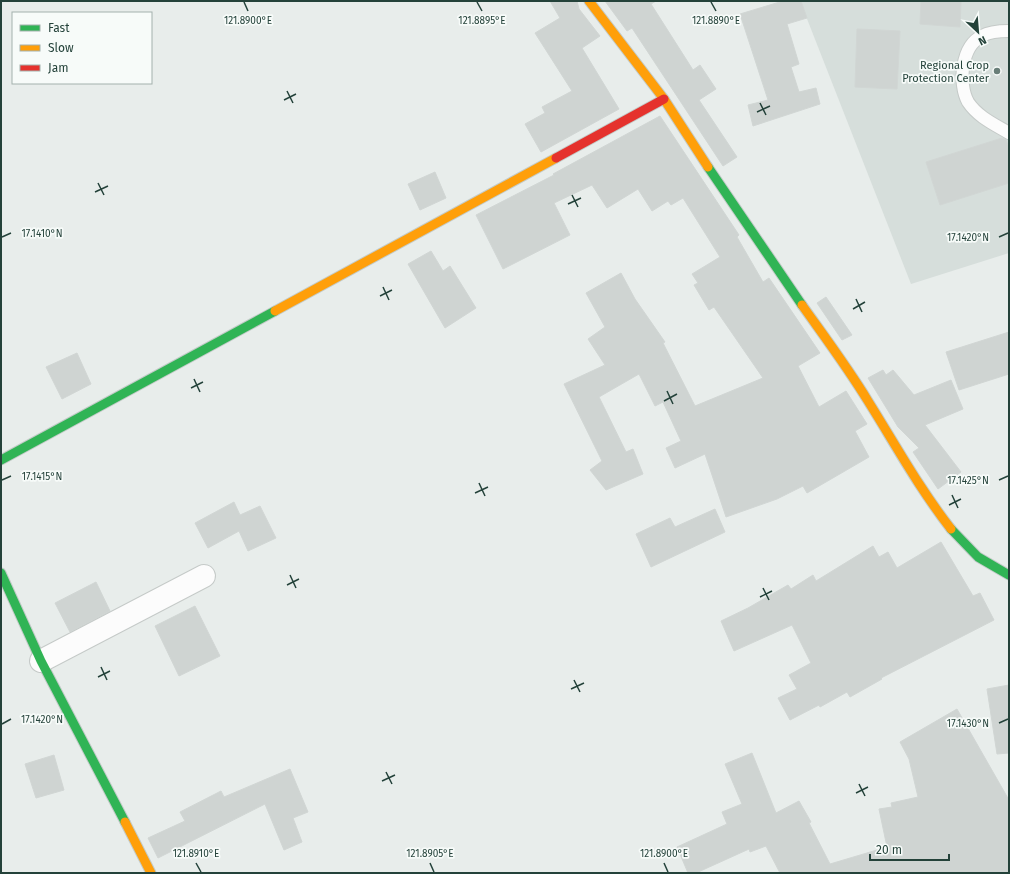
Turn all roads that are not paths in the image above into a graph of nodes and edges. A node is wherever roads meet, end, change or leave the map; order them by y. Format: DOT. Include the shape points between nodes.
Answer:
graph roads {
  1 [pos="589,1"];
  2 [pos="1009,31"];
  3 [pos="664,99"];
  4 [pos="1009,133"];
  5 [pos="1,460"];
  6 [pos="1,573"];
  7 [pos="1009,575"];
  8 [pos="204,576"];
  9 [pos="41,661"];
  10 [pos="151,873"];
  1 -- 3 [label="street"];
  2 -- 4 [label="lane" via="981,36 971,46 962,73 963,88 975,110 984,119"];
  3 -- 5 [label="street"];
  3 -- 7 [label="street" via="702,159 867,399 934,507 978,557"];
  6 -- 9 [label="street"];
  8 -- 9 [label="street"];
  9 -- 10 [label="street"];
}
